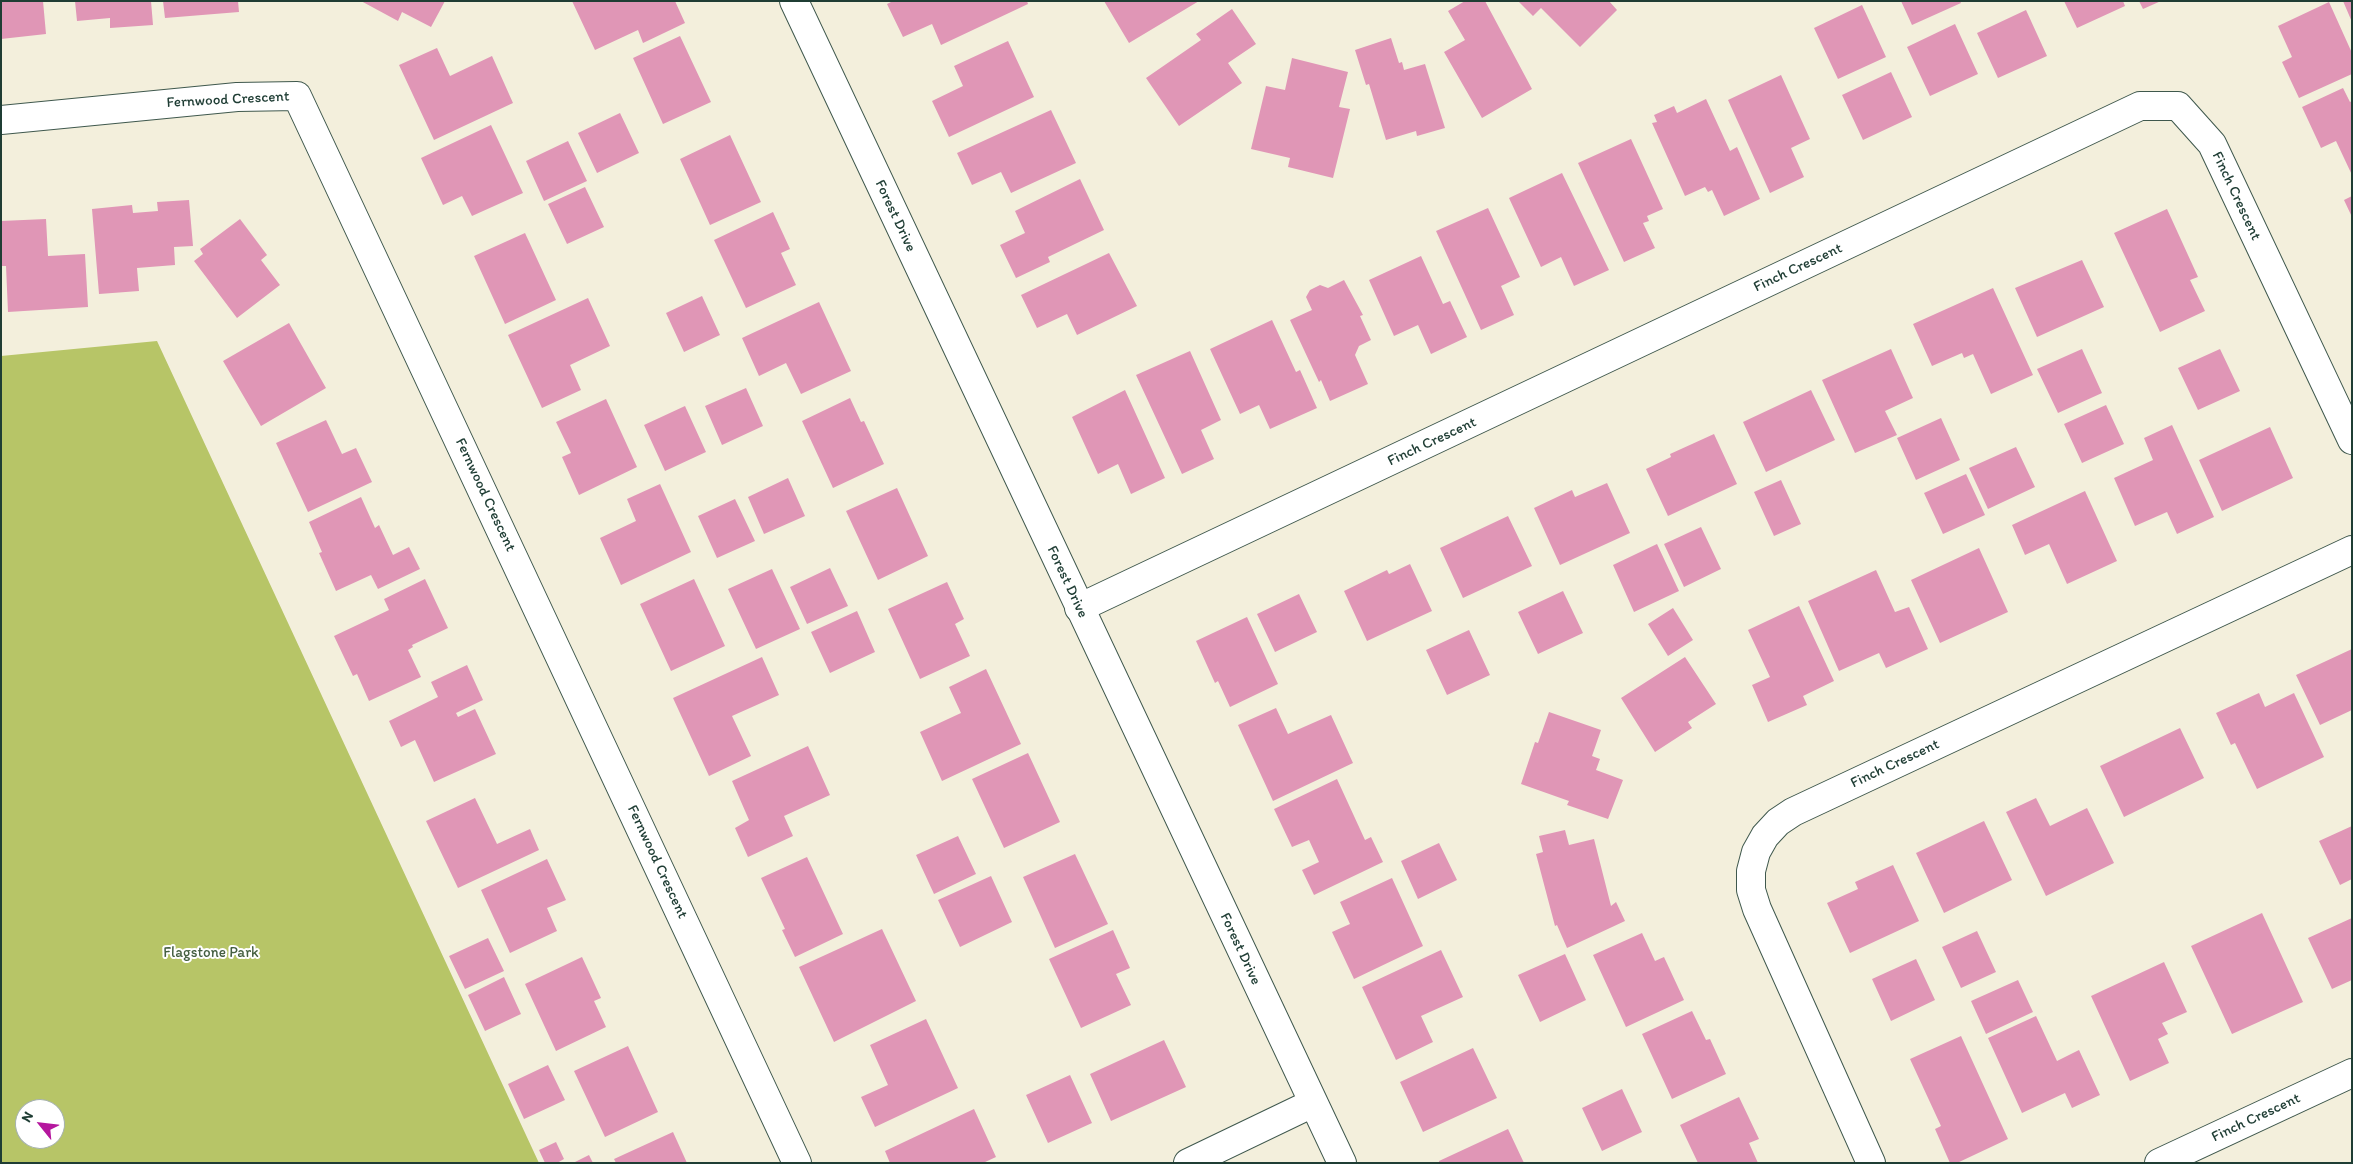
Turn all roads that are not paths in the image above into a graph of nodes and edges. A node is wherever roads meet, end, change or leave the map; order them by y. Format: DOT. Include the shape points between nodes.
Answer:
graph roads {
  1 [pos="794,1"];
  2 [pos="1,120"];
  3 [pos="2352,440"];
  4 [pos="2352,550"];
  5 [pos="1079,608"];
  6 [pos="2352,1073"];
  7 [pos="1313,1103"];
  8 [pos="797,1163"];
  9 [pos="1188,1163"];
  10 [pos="1342,1163"];
  11 [pos="1871,1163"];
  12 [pos="2159,1163"];
  1 -- 5 [label="street, Forest Drive"];
  2 -- 8 [label="street, Fernwood Crescent" via="237,97 297,96"];
  3 -- 5 [label="street, Finch Crescent" via="2212,144 2178,106 2140,106"];
  4 -- 11 [label="street, Finch Crescent" via="1793,812 1765,836 1751,871 1757,909"];
  5 -- 7 [label="street, Forest Drive"];
  6 -- 12 [label="street, Finch Crescent"];
  7 -- 9 [label="street"];
  7 -- 10 [label="street, Forest Drive"];
}
